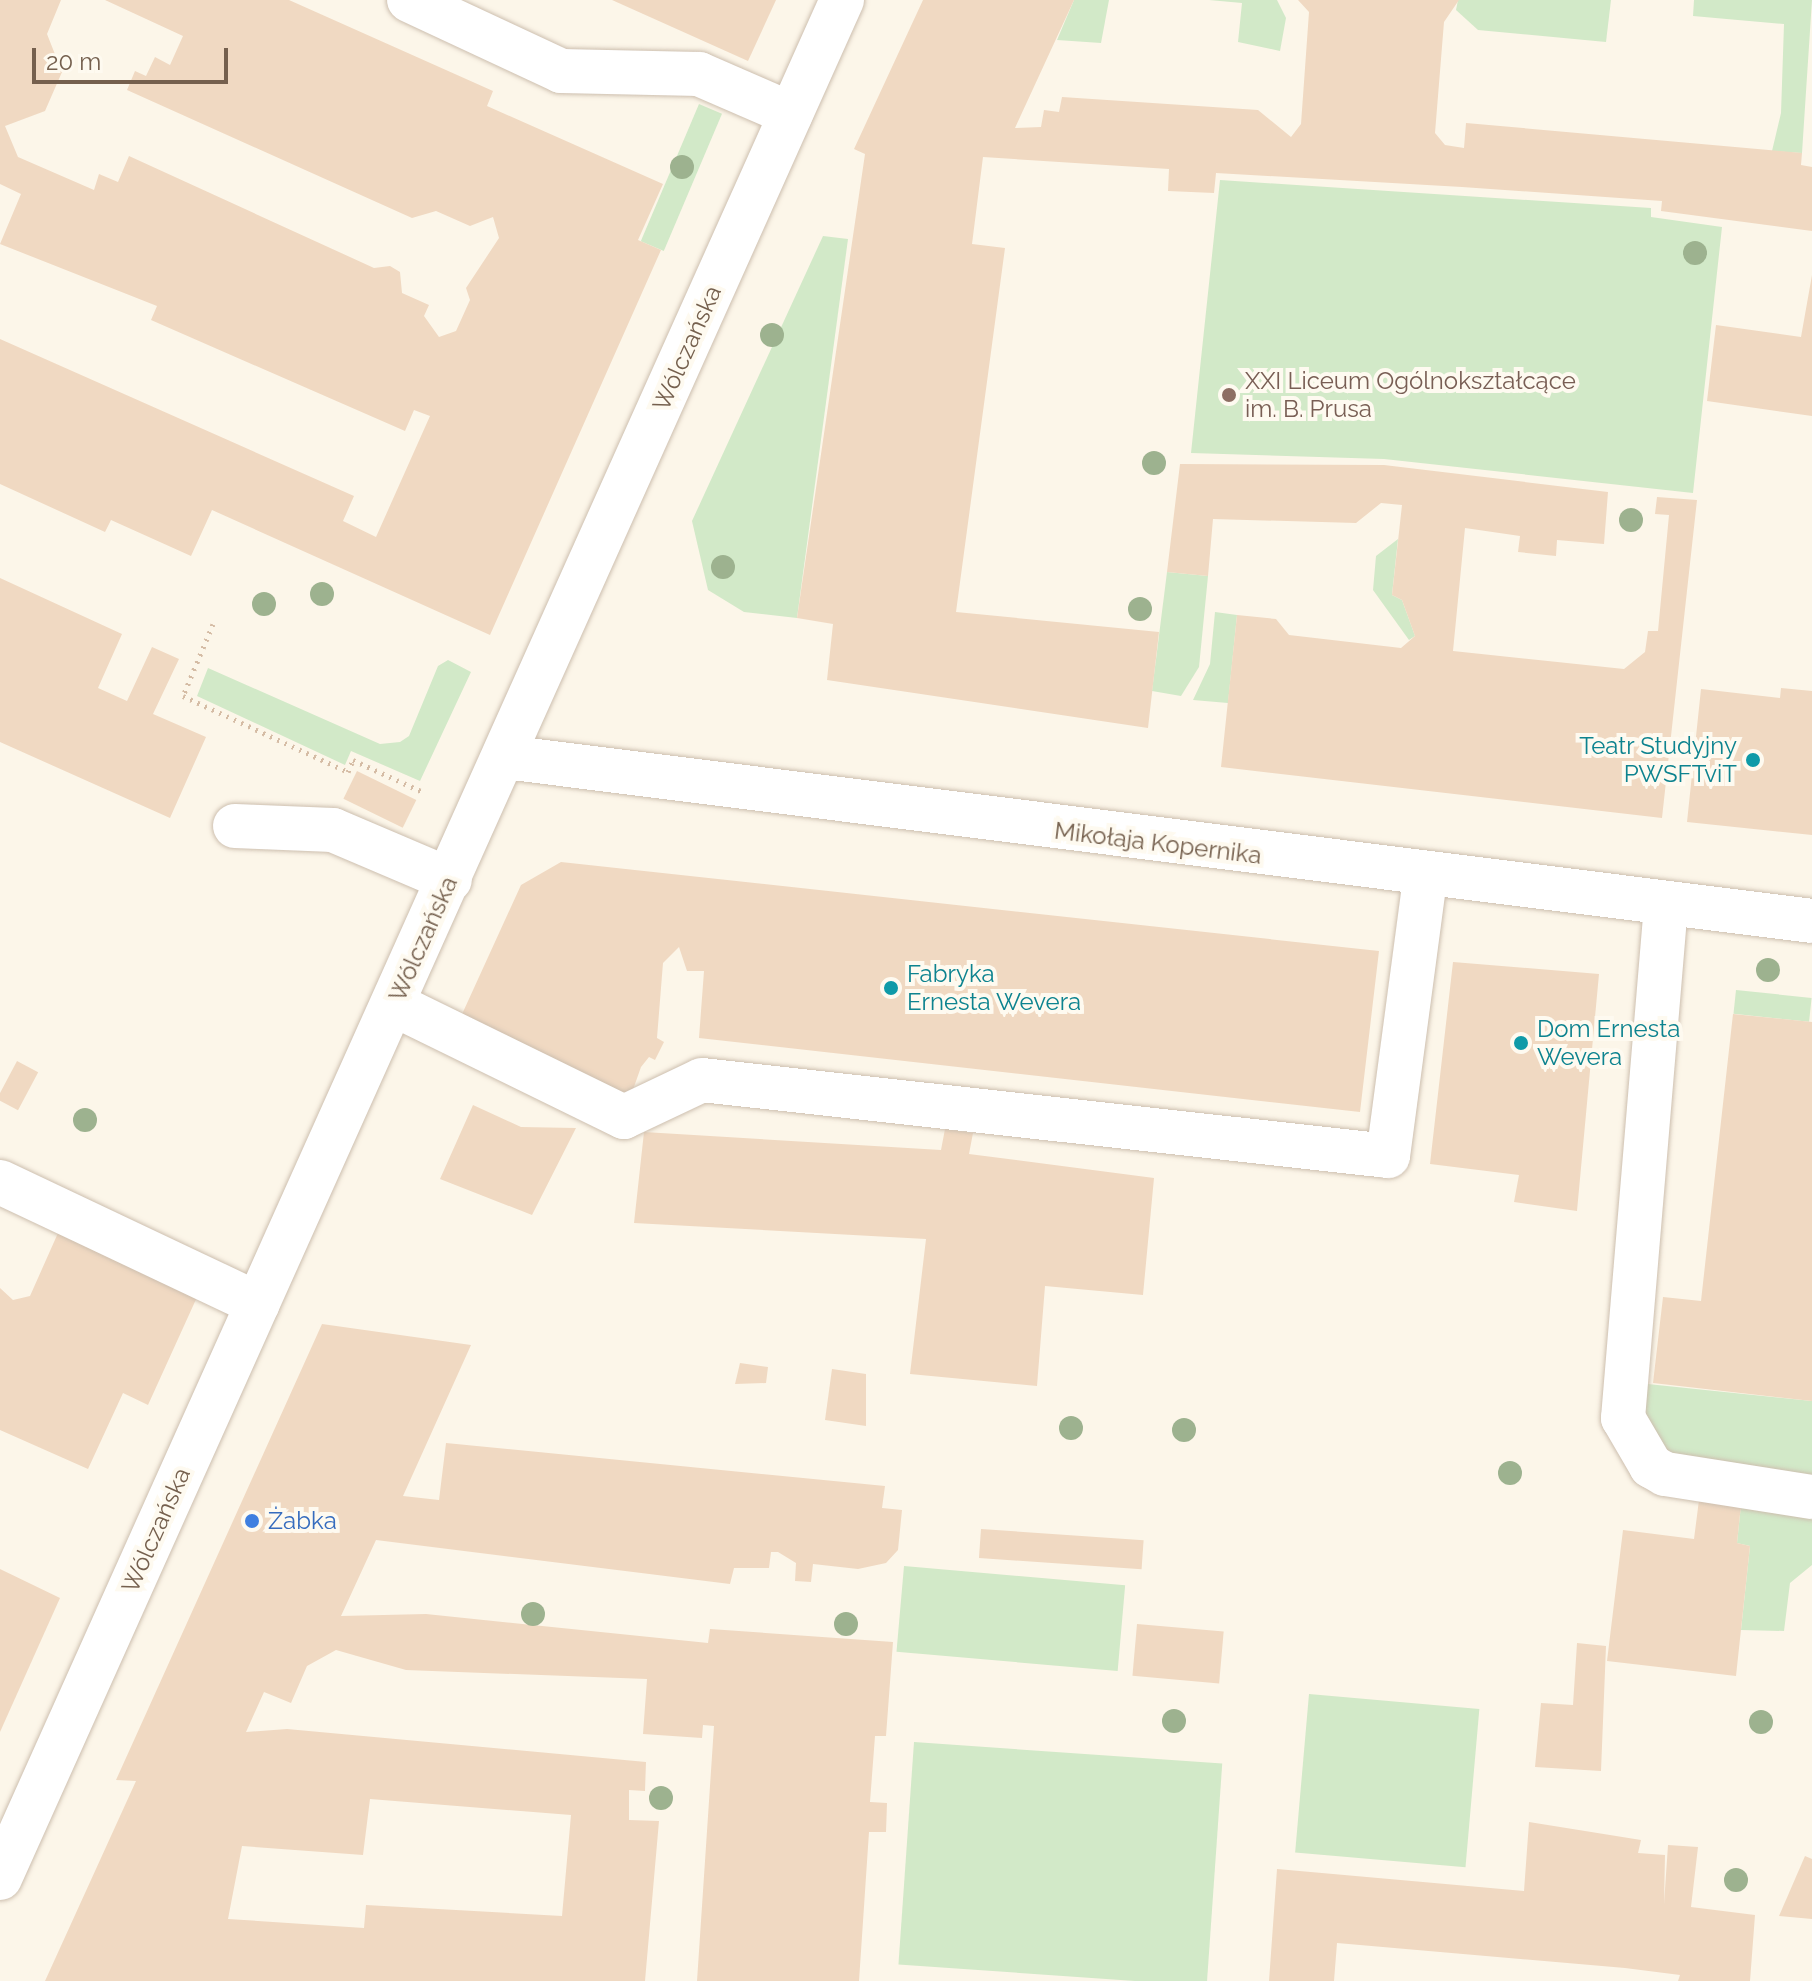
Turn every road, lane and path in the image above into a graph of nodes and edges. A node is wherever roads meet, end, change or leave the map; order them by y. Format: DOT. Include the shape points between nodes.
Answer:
graph roads {
  1 [pos="409,0"];
  2 [pos="842,0"];
  3 [pos="791,114"];
  4 [pos="213,624"];
  5 [pos="505,757"];
  6 [pos="433,797"];
  7 [pos="235,826"];
  8 [pos="1425,877"];
  9 [pos="450,880"];
  10 [pos="1666,905"];
  11 [pos="1812,921"];
  12 [pos="393,1004"];
  13 [pos="0,1182"];
  14 [pos="258,1304"];
  15 [pos="1812,1497"];
  16 [pos="0,1878"];
  1 -- 3 [label="street" via="561,71 699,74"];
  2 -- 3 [label="street, Wólczańska"];
  3 -- 5 [label="street, Wólczańska"];
  4 -- 6 [label="path" via="183,696 348,772 353,760"];
  5 -- 8 [label="street, Mikołaja Kopernika"];
  5 -- 9 [label="street, Wólczańska"];
  7 -- 9 [label="street" via="333,830"];
  8 -- 10 [label="street, Mikołaja Kopernika"];
  8 -- 12 [label="street" via="1388,1156 702,1080 624,1117"];
  9 -- 12 [label="street, Wólczańska"];
  10 -- 11 [label="street, Mikołaja Kopernika"];
  10 -- 15 [label="street" via="1623,1418 1651,1466 1665,1474"];
  12 -- 14 [label="street, Wólczańska"];
  13 -- 14 [label="street"];
  14 -- 16 [label="street, Wólczańska"];
}
